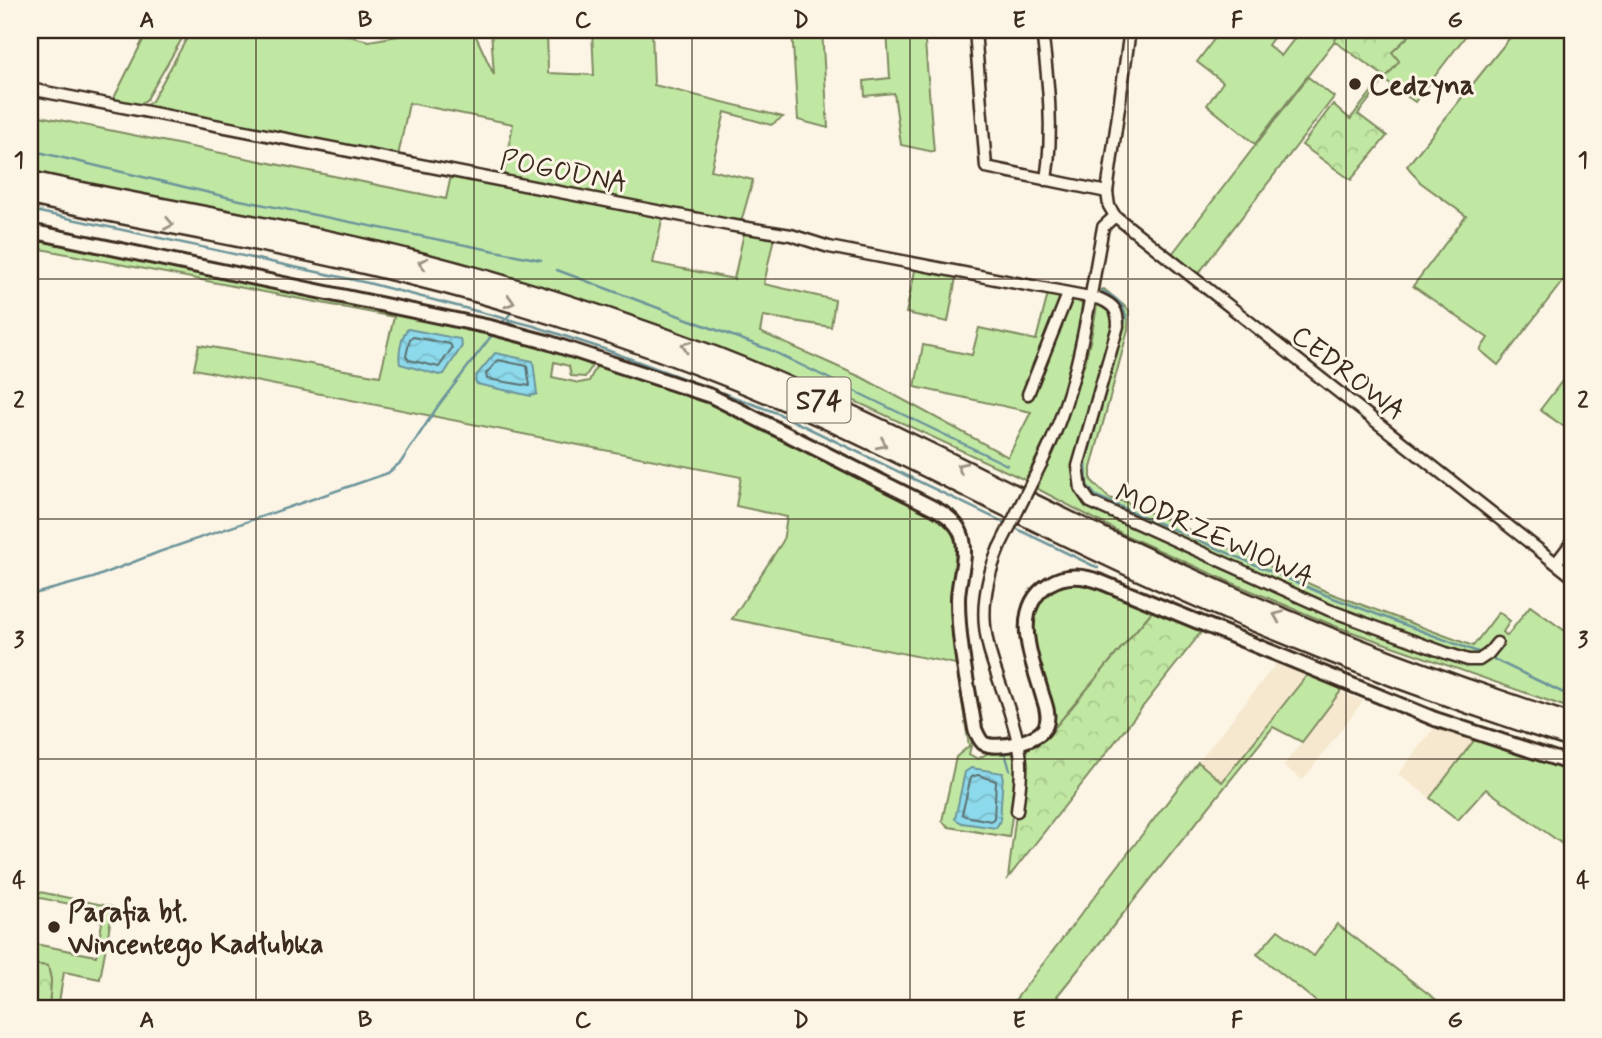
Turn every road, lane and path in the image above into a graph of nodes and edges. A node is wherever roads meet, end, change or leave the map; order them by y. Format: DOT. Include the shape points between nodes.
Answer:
graph roads {
  1 [pos="975,30"];
  2 [pos="1042,30"];
  3 [pos="1130,30"];
  4 [pos="30,89"];
  5 [pos="1046,180"];
  6 [pos="30,181"];
  7 [pos="1107,192"];
  8 [pos="30,195"];
  9 [pos="1115,216"];
  10 [pos="30,231"];
  11 [pos="1068,294"];
  12 [pos="1090,298"];
  13 [pos="1028,394"];
  14 [pos="1572,542"];
  15 [pos="1556,563"];
  16 [pos="1572,576"];
  17 [pos="1497,643"];
  18 [pos="1572,723"];
  19 [pos="1572,738"];
  20 [pos="1017,742"];
  21 [pos="1572,764"];
  22 [pos="1017,811"];
  1 -- 5 [label="street" via="986,167"];
  2 -- 5 [label="street" via="1051,126"];
  3 -- 7 [label="street"];
  4 -- 11 [label="street, POGODNA" via="791,235 829,247"];
  5 -- 7 [label="street"];
  18 -- 6 [label="highway, S74, one-way" via="1405,667 1243,602 836,408 616,321 418,262"];
  7 -- 9 [label="street"];
  8 -- 19 [label="highway, S74, one-way" via="368,264 615,335 842,425 1126,564 1286,635"];
  9 -- 12 [label="street" via="1103,227"];
  9 -- 15 [label="street, CEDROWA"];
  10 -- 20 [label="street" via="547,342 712,396 923,502 953,521 963,540 959,619 977,735 993,746"];
  11 -- 12 [label="street, POGODNA"];
  11 -- 13 [label="street"];
  12 -- 17 [label="street, MODRZEWIOWA" via="1111,304 1118,315 1078,466 1080,489 1090,502 1329,610 1468,660 1485,656"];
  12 -- 20 [label="street, bridge" via="1061,421 999,548 987,583 984,627"];
  14 -- 15 [label="street"];
  15 -- 16 [label="street, CEDROWA"];
  20 -- 21 [label="street" via="1039,736 1047,722 1026,634 1028,610 1045,586 1071,576 1101,582 1435,719"];
  20 -- 22 [label="street" via="1021,773"];
}
